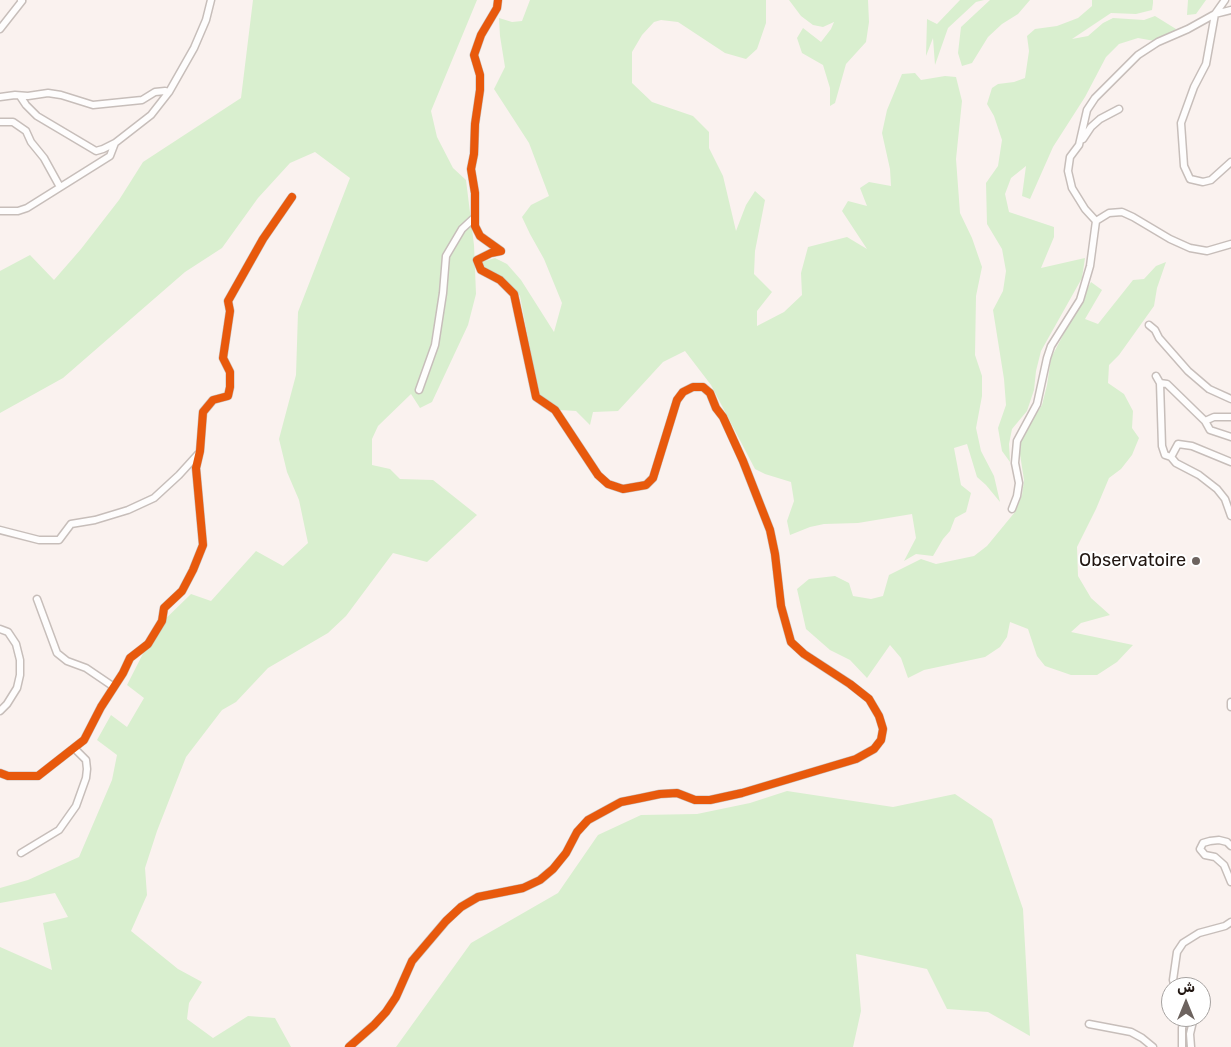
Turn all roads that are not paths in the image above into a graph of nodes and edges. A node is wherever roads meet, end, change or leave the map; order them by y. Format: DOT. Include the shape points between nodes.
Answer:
graph roads {
  1 [pos="23,0"];
  2 [pos="211,0"];
  3 [pos="498,0"];
  4 [pos="1225,0"];
  5 [pos="1231,10"];
  6 [pos="1215,14"];
  7 [pos="0,29"];
  8 [pos="169,92"];
  9 [pos="20,96"];
  10 [pos="0,97"];
  11 [pos="1119,109"];
  12 [pos="0,122"];
  13 [pos="115,143"];
  14 [pos="1079,145"];
  15 [pos="1231,162"];
  16 [pos="60,187"];
  17 [pos="292,197"];
  18 [pos="0,211"];
  19 [pos="475,217"];
  20 [pos="1096,221"];
  21 [pos="1231,244"];
  22 [pos="1149,325"];
  23 [pos="1156,376"];
  24 [pos="1160,383"];
  25 [pos="419,390"];
  26 [pos="1231,399"];
  27 [pos="1231,417"];
  28 [pos="1205,422"];
  29 [pos="1231,437"];
  30 [pos="200,451"];
  31 [pos="1171,457"];
  32 [pos="1231,462"];
  33 [pos="1012,508"];
  34 [pos="1231,516"];
  35 [pos="0,530"];
  36 [pos="37,599"];
  37 [pos="0,629"];
  38 [pos="114,687"];
  39 [pos="1231,702"];
  40 [pos="1231,707"];
  41 [pos="0,711"];
  42 [pos="75,749"];
  43 [pos="0,774"];
  44 [pos="1231,846"];
  45 [pos="21,853"];
  46 [pos="1231,882"];
  47 [pos="1231,922"];
  48 [pos="1174,977"];
  49 [pos="1089,1024"];
  50 [pos="1182,1027"];
  51 [pos="1192,1027"];
  52 [pos="349,1047"];
  53 [pos="1153,1047"];
  54 [pos="1182,1047"];
  55 [pos="1191,1047"];
  1 -- 7 [label="street"];
  2 -- 8 [label="street" via="194,48"];
  3 -- 19 [label="street" via="474,55 480,76 471,169"];
  4 -- 6 [label="street"];
  5 -- 6 [label="street"];
  6 -- 14 [label="street" via="1138,54 1087,110"];
  6 -- 15 [label="street" via="1206,64 1181,123 1183,158 1190,180 1203,182 1211,180"];
  8 -- 9 [label="street" via="155,92 142,100 94,105 61,94"];
  8 -- 13 [label="street" via="151,115"];
  9 -- 10 [label="street"];
  9 -- 13 [label="street" via="37,116 96,151"];
  11 -- 14 [label="street" via="1091,127"];
  12 -- 16 [label="street" via="13,122 26,132"];
  13 -- 16 [label="street" via="110,156"];
  14 -- 20 [label="street" via="1070,158 1068,171 1072,188"];
  16 -- 18 [label="street" via="27,208"];
  17 -- 30 [label="street" via="263,239 228,301 230,311 223,358 230,372 230,387 228,396 213,400 203,412"];
  19 -- 25 [label="street" via="462,230 446,256 435,345"];
  19 -- 52 [label="street" via="480,236 501,251 477,260 481,270 500,280 514,294 536,397 555,410 598,475 608,484 622,489 646,485 657,467 676,400 694,387 703,387 710,394 743,461 770,530 780,606 791,642 869,700 883,729 881,740 874,749 856,759 710,800 696,800 677,793 620,802 588,820 566,853 540,880 523,888 478,896 446,921 412,961 386,1012"];
  20 -- 21 [label="street" via="1110,213 1122,212 1190,248 1207,251"];
  20 -- 33 [label="street" via="1090,266 1080,300 1051,346 1037,404 1017,440 1015,463 1019,483"];
  22 -- 26 [label="street" via="1188,371 1209,389"];
  23 -- 24 [label="street"];
  24 -- 28 [label="street" via="1167,384"];
  24 -- 31 [label="street" via="1162,446 1165,455"];
  27 -- 28 [label="street" via="1214,417"];
  28 -- 29 [label="street" via="1210,430"];
  30 -- 35 [label="street" via="154,498 128,510 71,524 59,540 39,540"];
  30 -- 38 [label="street" via="196,468 203,545 182,591 164,608 162,621 148,644 130,658"];
  31 -- 32 [label="street" via="1178,444 1192,446"];
  31 -- 34 [label="street" via="1217,489"];
  36 -- 38 [label="street" via="58,653"];
  37 -- 41 [label="street" via="8,632 16,644 20,675 17,688"];
  38 -- 42 [label="street" via="84,740"];
  39 -- 40 [label="street"];
  42 -- 43 [label="street" via="38,776"];
  42 -- 45 [label="street" via="86,760 87,769 76,806 59,830"];
  44 -- 46 [label="street" via="1219,840 1203,843 1200,849 1204,855 1224,865"];
  47 -- 48 [label="street" via="1198,933 1183,943 1177,952"];
  49 -- 53 [label="street" via="1131,1032"];
  50 -- 54 [label="street"];
  51 -- 55 [label="street"];
}
